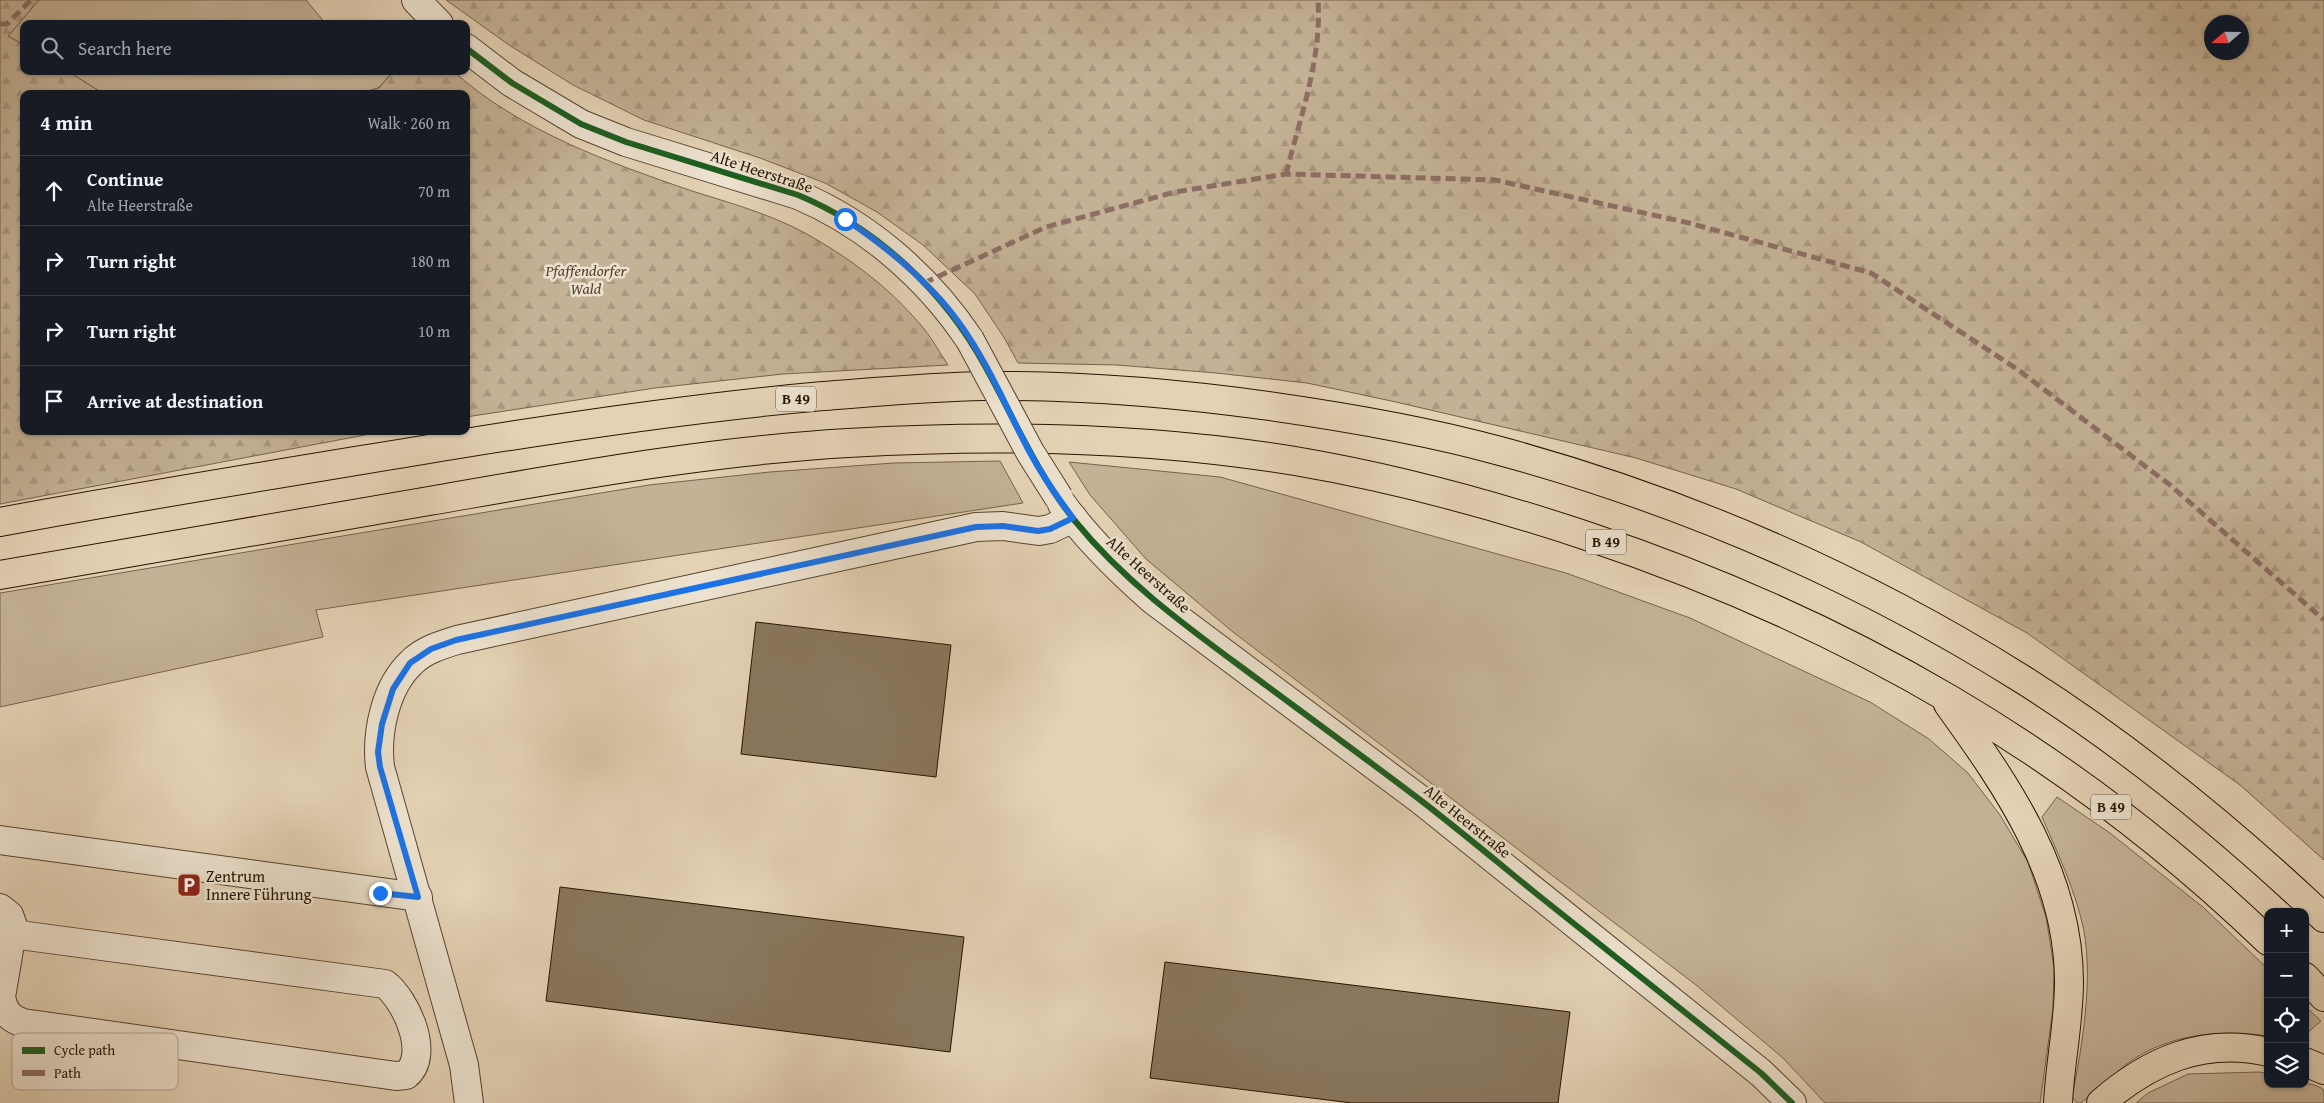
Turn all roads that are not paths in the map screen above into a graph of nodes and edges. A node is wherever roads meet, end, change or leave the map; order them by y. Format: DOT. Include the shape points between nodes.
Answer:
graph roads {
  1 [pos="416,0"];
  2 [pos="435,20"];
  3 [pos="470,51"];
  4 [pos="1066,508"];
  5 [pos="0,522"];
  6 [pos="0,574"];
  7 [pos="1940,693"];
  8 [pos="0,840"];
  9 [pos="418,897"];
  10 [pos="0,908"];
  11 [pos="2324,918"];
  12 [pos="12,934"];
  13 [pos="2264,937"];
  14 [pos="2309,982"];
  15 [pos="2324,997"];
  16 [pos="88,1033"];
  17 [pos="178,1046"];
  18 [pos="2264,1052"];
  19 [pos="2309,1064"];
  20 [pos="2324,1070"];
  21 [pos="469,1103"];
  22 [pos="1792,1103"];
  23 [pos="2058,1103"];
  24 [pos="2101,1103"];
  1 -- 2 [label="street"];
  3 -- 4 [label="street, Alte Heerstraße, bridge" via="512,83 581,124 634,145 798,195 829,209 873,238 944,304 970,340 1030,452"];
  4 -- 9 [label="street" via="1050,529 976,527 456,640 426,652 410,663 393,689 382,724 378,752 383,780"];
  4 -- 22 [label="street, Alte Heerstraße" via="1124,574 1153,600 1422,801 1761,1073"];
  5 -- 11 [label="highway, B 49" via="581,424 721,405 874,392 981,386 1083,388 1216,399 1355,418 1501,451 1602,482 1758,541 1898,608 2028,683 2145,765 2262,860"];
  6 -- 7 [label="highway, B 49" via="602,471 845,443 1068,438 1292,460 1380,477 1492,506 1638,553 1732,590 1830,634"];
  7 -- 13 [label="highway, B 49" via="2072,777 2139,827"];
  7 -- 23 [label="highway" via="2020,811 2049,874 2066,945 2069,982"];
  8 -- 9 [label="street"];
  9 -- 21 [label="street" via="464,1065"];
  10 -- 12 [label="street" via="12,920"];
  12 -- 16 [label="street" via="2,997 7,1014 23,1024"];
  12 -- 17 [label="street" via="385,984 399,997 418,1046 415,1065 406,1075 396,1076"];
  14 -- 15 [label="highway"];
  18 -- 24 [label="highway" via="2223,1048 2194,1051 2167,1059 2135,1076"];
  19 -- 20 [label="highway"];
}
